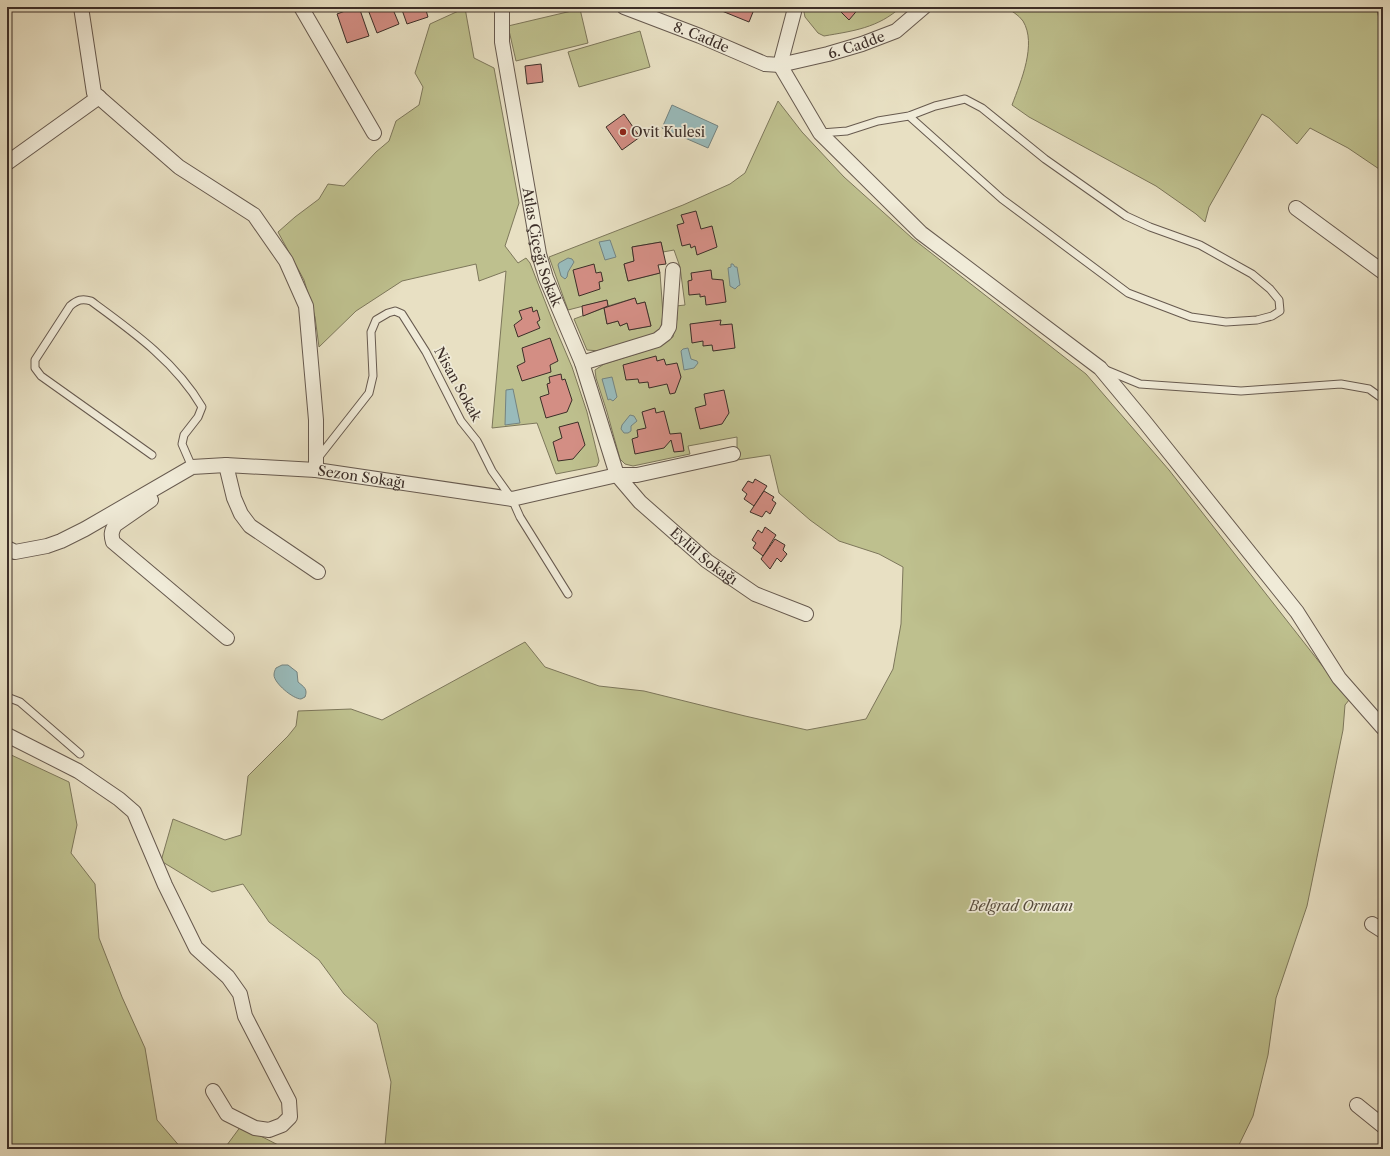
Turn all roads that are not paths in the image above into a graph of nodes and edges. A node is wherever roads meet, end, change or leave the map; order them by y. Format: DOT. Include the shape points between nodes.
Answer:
graph roads {
  1 [pos="81,7"];
  2 [pos="301,7"];
  3 [pos="624,7"];
  4 [pos="793,7"];
  5 [pos="924,7"];
  6 [pos="502,8"];
  7 [pos="780,65"];
  8 [pos="99,97"];
  9 [pos="909,116"];
  10 [pos="374,133"];
  11 [pos="820,133"];
  12 [pos="7,163"];
  13 [pos="1296,208"];
  14 [pos="672,270"];
  15 [pos="1383,272"];
  16 [pos="582,363"];
  17 [pos="1100,368"];
  18 [pos="1383,399"];
  19 [pos="733,454"];
  20 [pos="152,455"];
  21 [pos="316,465"];
  22 [pos="226,467"];
  23 [pos="192,468"];
  24 [pos="617,475"];
  25 [pos="512,498"];
  26 [pos="7,548"];
  27 [pos="318,572"];
  28 [pos="568,594"];
  29 [pos="806,614"];
  30 [pos="227,638"];
  31 [pos="7,697"];
  32 [pos="1383,728"];
  33 [pos="7,735"];
  34 [pos="80,754"];
  35 [pos="213,1092"];
  36 [pos="1357,1105"];
  37 [pos="1383,1126"];
  1 -- 8 [label="street" via="94,93"];
  2 -- 10 [label="street"];
  3 -- 7 [label="street, 8. Cadde" via="765,64"];
  4 -- 7 [label="street" via="794,12"];
  5 -- 7 [label="street, 6. Cadde" via="896,31 828,54"];
  6 -- 16 [label="street, Atlas Çiçeği Sokak" via="502,42 539,254 546,278"];
  7 -- 11 [label="street"];
  8 -- 12 [label="street"];
  8 -- 21 [label="street" via="179,167 254,215 286,261 306,306 316,420"];
  9 -- 9 [label="lane" via="935,106 965,99 982,108 1045,159 1126,216 1200,245 1252,274 1279,300 1280,311 1257,320 1226,322 1190,317 1128,293 1002,199"];
  9 -- 11 [label="lane" via="878,121 847,131"];
  11 -- 17 [label="street" via="921,233"];
  13 -- 15 [label="street"];
  14 -- 16 [label="street" via="669,327 665,334 657,340"];
  16 -- 24 [label="street, Atlas Çiçeği Sokak"];
  17 -- 18 [label="lane" via="1140,384 1241,391 1342,384 1369,389"];
  17 -- 32 [label="street" via="1297,612 1339,678"];
  19 -- 24 [label="street, Sezon Sokağı" via="637,475"];
  20 -- 23 [label="lane" via="41,376 35,368 35,360 76,300 91,301 132,332 176,370 195,395 202,407 198,417 184,435 182,444"];
  21 -- 22 [label="street, Sezon Sokağı"];
  21 -- 25 [label="street, Sezon Sokağı"];
  21 -- 25 [label="lane, Nisan Sokak" via="369,393 373,376 371,332 376,320 395,311 402,314 426,352 461,421 477,441 492,471"];
  22 -- 23 [label="street, Sezon Sokağı"];
  22 -- 27 [label="street" via="234,498 250,526"];
  22 -- 30 [label="street" via="204,471 179,480 115,525 111,535 113,542"];
  23 -- 26 [label="street, Sezon Sokağı" via="61,541 15,552"];
  24 -- 25 [label="street, Sezon Sokağı"];
  24 -- 29 [label="street, Eylül Sokağı" via="640,502 707,561 755,594"];
  25 -- 28 [label="lane" via="520,517"];
  31 -- 34 [label="lane" via="20,702"];
  33 -- 35 [label="street" via="78,771 134,812 164,885 196,948 228,977 240,994 245,1016 289,1101 290,1117 282,1125 269,1130 255,1128 227,1114"];
  36 -- 37 [label="street"];
}
